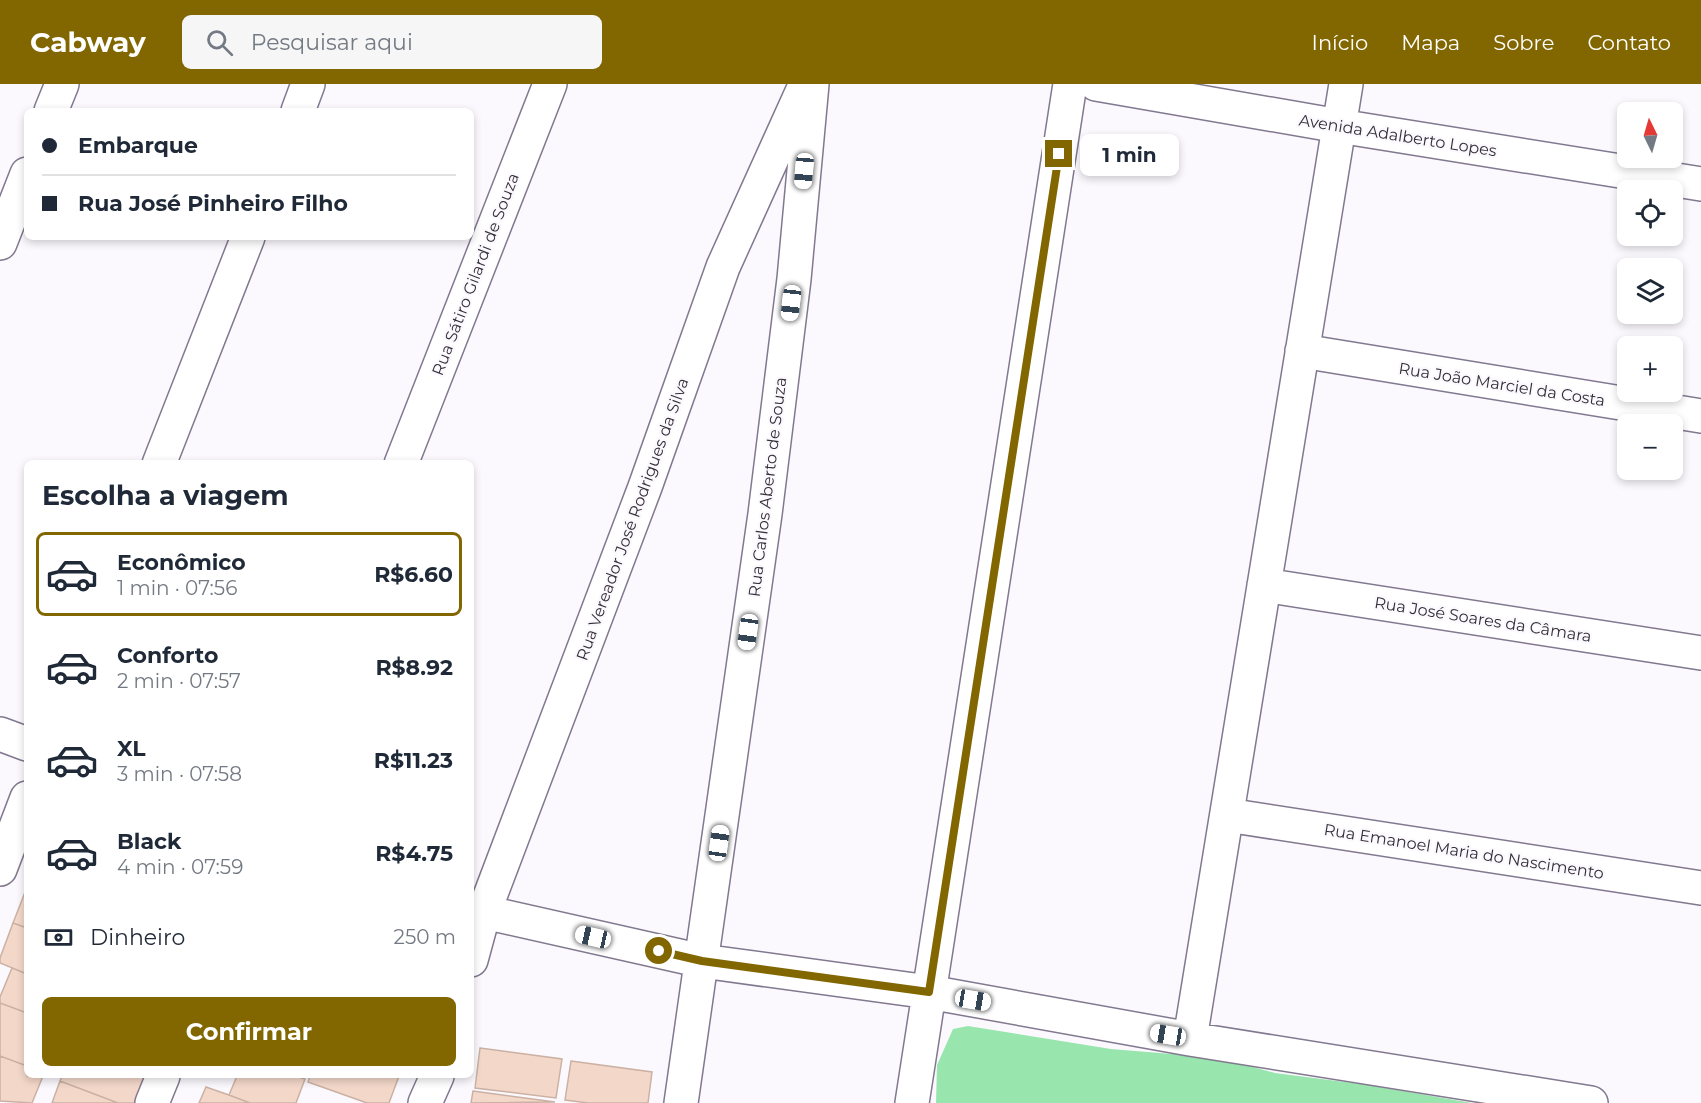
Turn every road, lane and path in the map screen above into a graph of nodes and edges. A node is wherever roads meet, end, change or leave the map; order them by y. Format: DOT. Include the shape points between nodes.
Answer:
graph roads {
  1 [pos="62,84"];
  2 [pos="308,84"];
  3 [pos="550,84"];
  4 [pos="806,84"];
  5 [pos="812,84"];
  6 [pos="1070,84"];
  7 [pos="1096,84"];
  8 [pos="1346,84"];
  9 [pos="52,108"];
  10 [pos="299,108"];
  11 [pos="1339,126"];
  12 [pos="24,182"];
  13 [pos="1701,184"];
  14 [pos="247,240"];
  15 [pos="0,243"];
  16 [pos="1302,351"];
  17 [pos="1701,416"];
  18 [pos="161,460"];
  19 [pos="403,460"];
  20 [pos="1264,585"];
  21 [pos="1701,653"];
  22 [pos="0,734"];
  23 [pos="24,743"];
  24 [pos="24,806"];
  25 [pos="1227,815"];
  26 [pos="0,869"];
  27 [pos="1701,888"];
  28 [pos="478,910"];
  29 [pos="474,939"];
  30 [pos="702,961"];
  31 [pos="929,992"];
  32 [pos="1190,1039"];
  33 [pos="162,1078"];
  34 [pos="438,1078"];
  35 [pos="439,1078"];
  36 [pos="152,1103"];
  37 [pos="425,1103"];
  38 [pos="437,1103"];
  39 [pos="681,1103"];
  40 [pos="912,1103"];
  41 [pos="1591,1103"];
  1 -- 9 [label="street"];
  2 -- 10 [label="street"];
  3 -- 19 [label="street, Rua Sátiro Gilardi de Souza"];
  4 -- 28 [label="street, Rua Vereador José Rodrigues da Silva" via="723,267 645,487"];
  5 -- 30 [label="street, Rua Carlos Aberto de Souza" via="790,314 765,514"];
  6 -- 31 [label="street"];
  7 -- 11 [label="street, Avenida Adalberto Lopes"];
  8 -- 11 [label="street"];
  11 -- 13 [label="street, Avenida Adalberto Lopes"];
  11 -- 16 [label="street"];
  12 -- 15 [label="street"];
  14 -- 18 [label="street"];
  16 -- 17 [label="street, Rua João Marciel da Costa"];
  16 -- 20 [label="street"];
  20 -- 21 [label="street, Rua José Soares da Câmara"];
  20 -- 25 [label="street"];
  22 -- 23 [label="street"];
  24 -- 26 [label="street"];
  25 -- 27 [label="street, Rua Emanoel Maria do Nascimento"];
  25 -- 32 [label="street"];
  28 -- 29 [label="street, Rua Vereador José Rodrigues da Silva"];
  28 -- 30 [label="street"];
  30 -- 31 [label="street"];
  30 -- 39 [label="street, Rua Carlos Aberto de Souza"];
  31 -- 32 [label="street"];
  31 -- 40 [label="street"];
  32 -- 41 [label="street"];
  33 -- 36 [label="street"];
  34 -- 37 [label="street"];
  35 -- 38 [label="street"];
}
